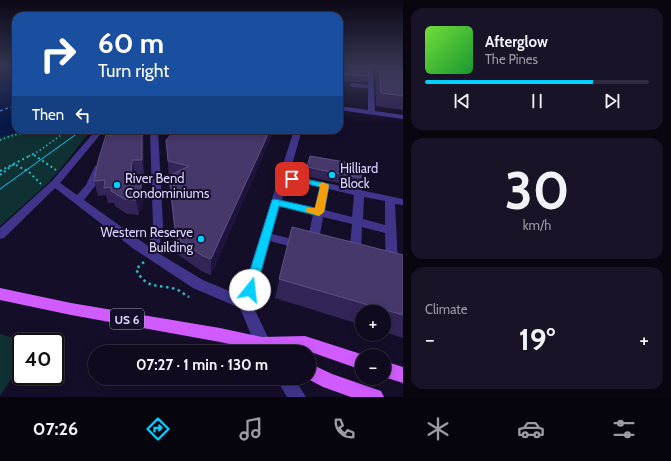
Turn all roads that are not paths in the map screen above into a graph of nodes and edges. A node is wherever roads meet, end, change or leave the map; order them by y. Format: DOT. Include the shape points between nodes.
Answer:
graph roads {
  1 [pos="357,86"];
  2 [pos="371,87"];
  3 [pos="343,109"];
  4 [pos="372,113"];
  5 [pos="403,117"];
  6 [pos="97,134"];
  7 [pos="154,134"];
  8 [pos="297,134"];
  9 [pos="100,161"];
  10 [pos="284,177"];
  11 [pos="55,183"];
  12 [pos="324,185"];
  13 [pos="359,193"];
  14 [pos="390,199"];
  15 [pos="77,200"];
  16 [pos="275,202"];
  17 [pos="403,202"];
  18 [pos="319,212"];
  19 [pos="357,222"];
  20 [pos="391,230"];
  21 [pos="0,235"];
  22 [pos="265,236"];
  23 [pos="311,248"];
  24 [pos="326,252"];
  25 [pos="152,254"];
  26 [pos="340,256"];
  27 [pos="377,265"];
  28 [pos="0,294"];
  29 [pos="244,304"];
  30 [pos="254,345"];
  31 [pos="263,345"];
  32 [pos="295,345"];
  33 [pos="308,345"];
  34 [pos="316,347"];
  35 [pos="355,360"];
  36 [pos="391,371"];
  37 [pos="316,374"];
  38 [pos="403,375"];
  39 [pos="289,385"];
  40 [pos="297,397"];
  41 [pos="375,397"];
  1 -- 2 [label="street"];
  2 -- 4 [label="street"];
  3 -- 4 [label="street" via="352,106"];
  4 -- 5 [label="street"];
  6 -- 11 [label="street"];
  7 -- 25 [label="street" via="158,225"];
  8 -- 10 [label="street"];
  9 -- 15 [label="street" via="93,184 86,194"];
  10 -- 12 [label="street"];
  10 -- 16 [label="street"];
  11 -- 15 [label="street"];
  11 -- 21 [label="street"];
  12 -- 13 [label="street"];
  12 -- 18 [label="street"];
  13 -- 14 [label="street"];
  13 -- 19 [label="street"];
  14 -- 17 [label="street"];
  14 -- 20 [label="street"];
  15 -- 25 [label="street"];
  16 -- 18 [label="street"];
  16 -- 22 [label="street"];
  18 -- 19 [label="street"];
  18 -- 23 [label="street"];
  19 -- 20 [label="street"];
  19 -- 26 [label="street" via="358,260"];
  20 -- 27 [label="street" via="392,269"];
  22 -- 23 [label="street"];
  22 -- 29 [label="street"];
  23 -- 24 [label="street"];
  25 -- 29 [label="street" via="198,284"];
  28 -- 30 [label="main road, US 6" via="220,335"];
  29 -- 31 [label="street"];
  32 -- 33 [label="main road, US 6"];
  34 -- 35 [label="main road, US 6"];
  36 -- 38 [label="main road"];
  37 -- 41 [label="main road" via="328,381"];
  39 -- 40 [label="street"];
}
